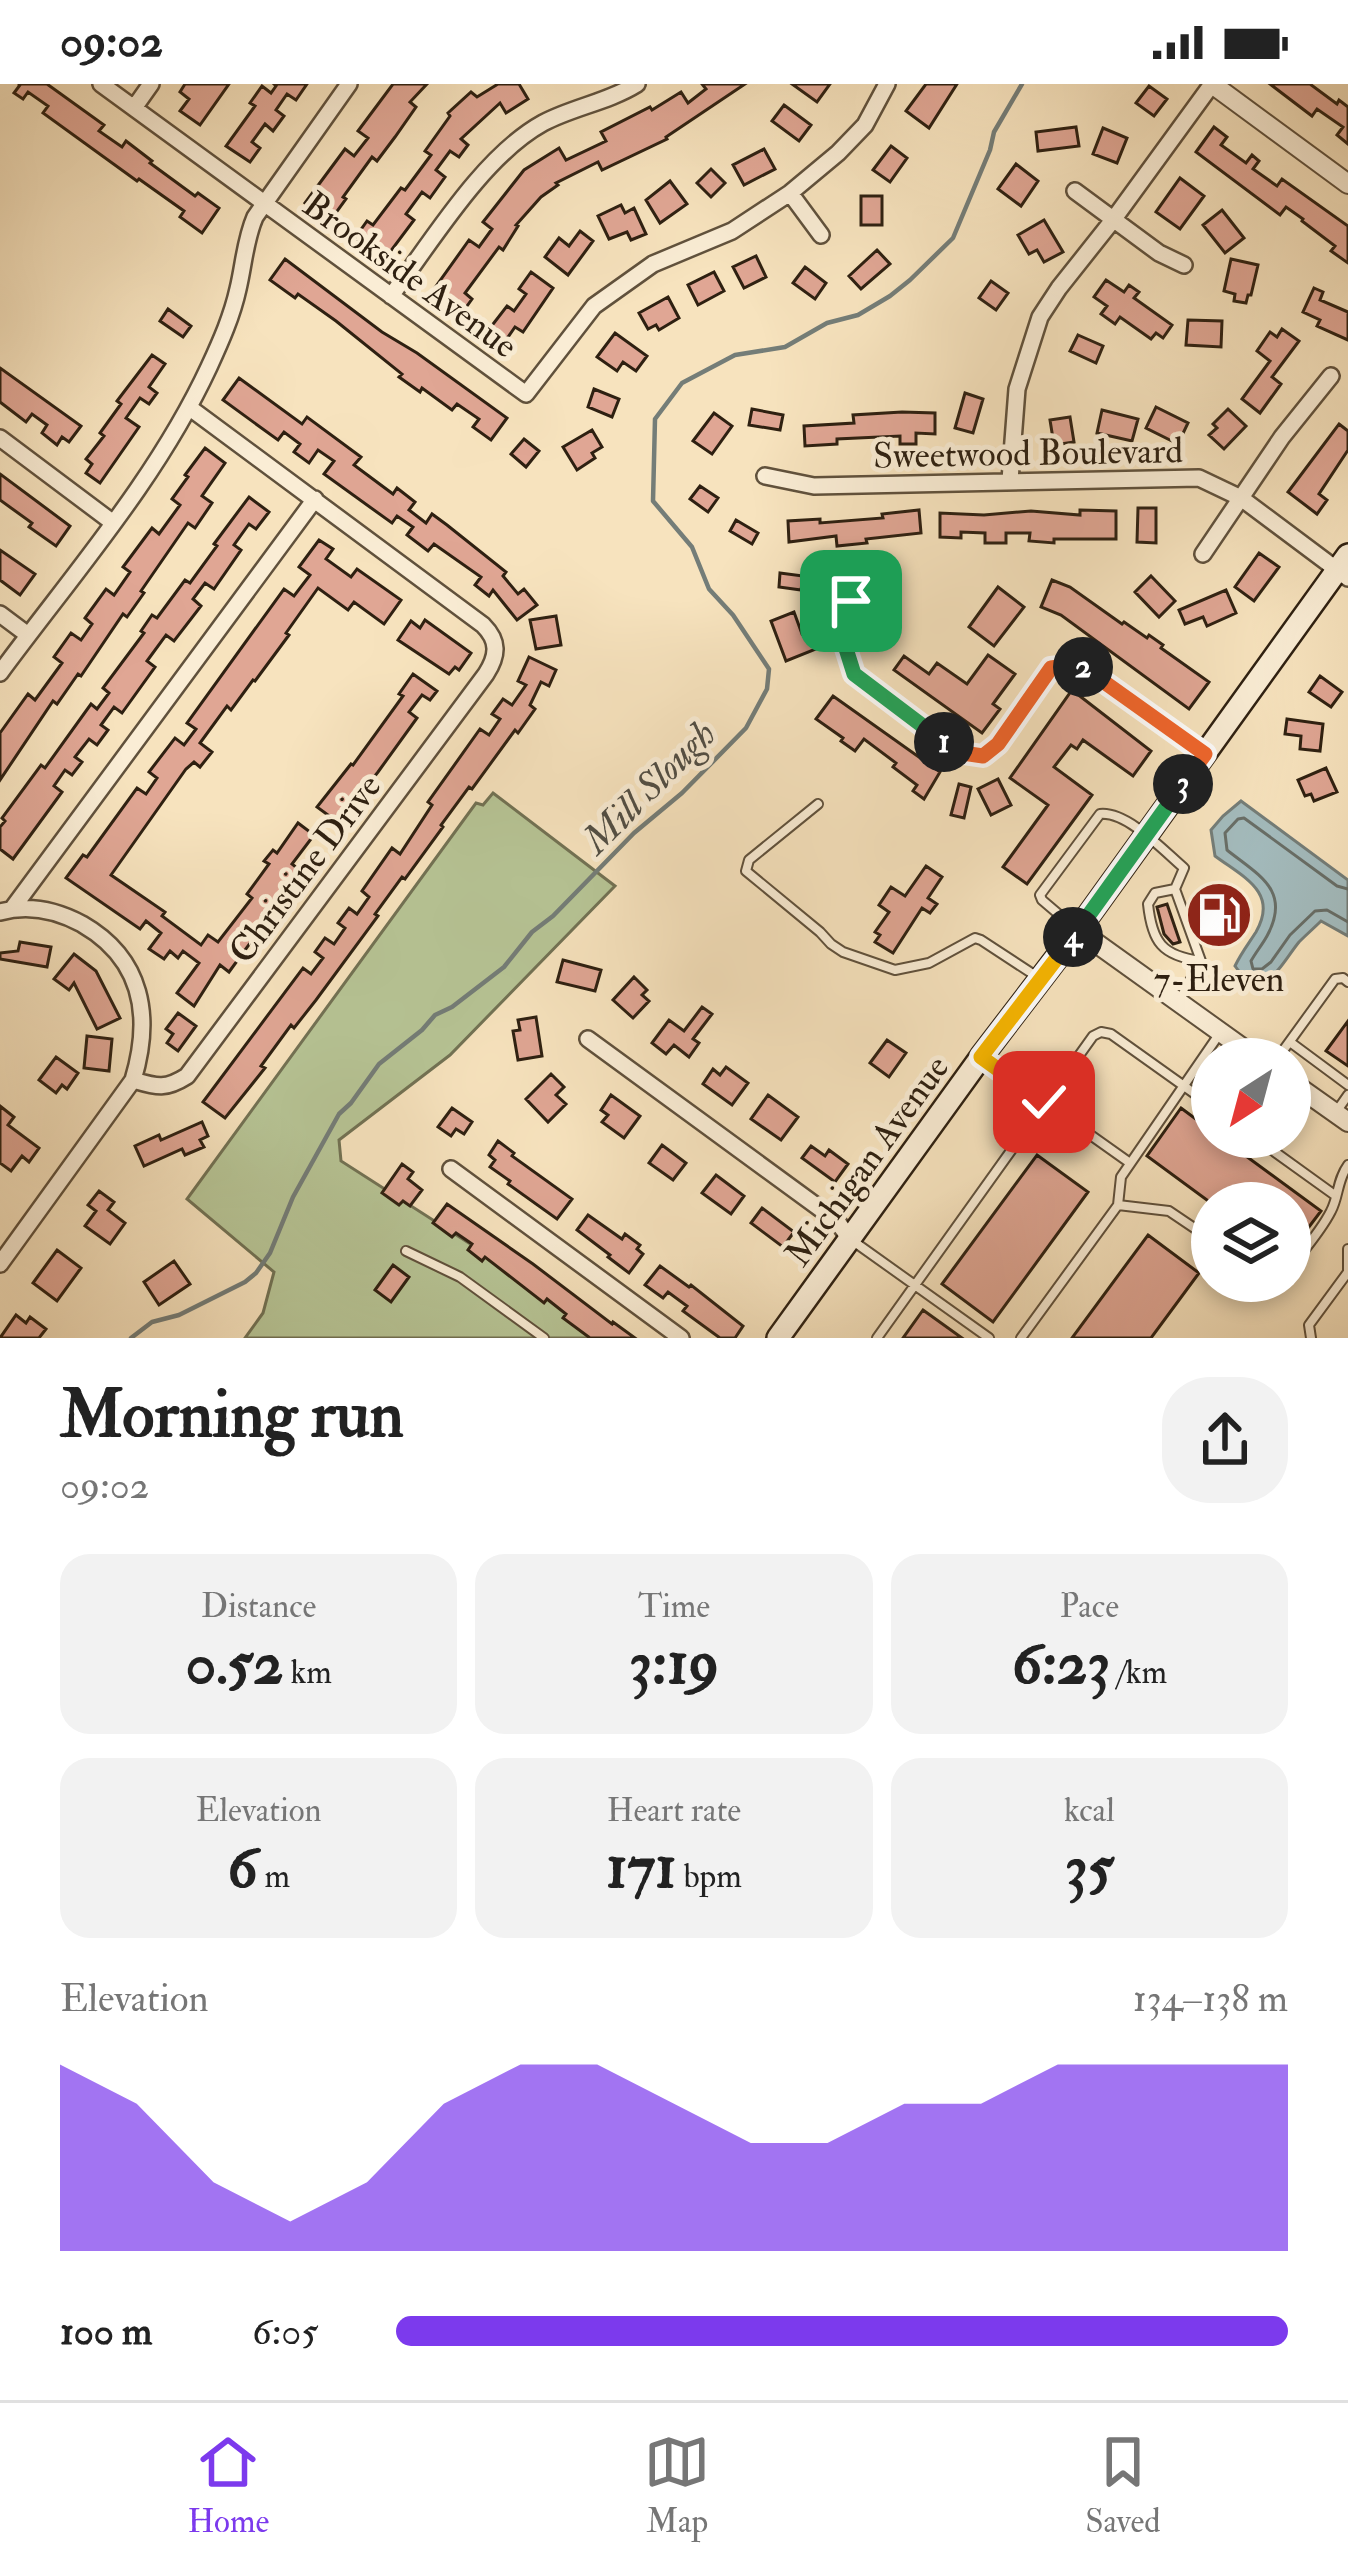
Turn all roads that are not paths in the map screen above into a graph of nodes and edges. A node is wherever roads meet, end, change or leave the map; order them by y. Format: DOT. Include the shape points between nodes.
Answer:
graph roads {
  1 [pos="100,84"];
  2 [pos="151,84"];
  3 [pos="349,84"];
  4 [pos="637,84"];
  5 [pos="887,84"];
  6 [pos="1212,84"];
  7 [pos="134,108"];
  8 [pos="1348,184"];
  9 [pos="1076,191"];
  10 [pos="790,193"];
  11 [pos="264,204"];
  12 [pos="1112,220"];
  13 [pos="820,236"];
  14 [pos="1184,265"];
  15 [pos="391,296"];
  16 [pos="1331,376"];
  17 [pos="190,407"];
  18 [pos="0,438"];
  19 [pos="765,476"];
  20 [pos="1010,480"];
  21 [pos="1241,498"];
  22 [pos="315,499"];
  23 [pos="112,522"];
  24 [pos="1203,554"];
  25 [pos="1344,568"];
  26 [pos="851,601"];
  27 [pos="0,614"];
  28 [pos="28,635"];
  29 [pos="0,673"];
  30 [pos="1205,754"];
  31 [pos="818,804"];
  32 [pos="1146,836"];
  33 [pos="1175,889"];
  34 [pos="6,910"];
  35 [pos="1078,930"];
  36 [pos="1201,961"];
  37 [pos="1041,979"];
  38 [pos="1348,982"];
  39 [pos="1179,1003"];
  40 [pos="1220,1033"];
  41 [pos="1227,1038"];
  42 [pos="1293,1038"];
  43 [pos="588,1039"];
  44 [pos="981,1057"];
  45 [pos="1311,1058"];
  46 [pos="133,1080"];
  47 [pos="1348,1085"];
  48 [pos="1184,1086"];
  49 [pos="1191,1091"];
  50 [pos="1348,1095"];
  51 [pos="1311,1097"];
  52 [pos="1044,1102"];
  53 [pos="1342,1118"];
  54 [pos="1283,1158"];
  55 [pos="1130,1163"];
  56 [pos="1348,1165"];
  57 [pos="451,1168"];
  58 [pos="1336,1196"];
  59 [pos="1118,1205"];
  60 [pos="1191,1226"];
  61 [pos="849,1238"];
  62 [pos="1311,1240"];
  63 [pos="1348,1250"];
  64 [pos="406,1251"];
  65 [pos="0,1264"];
  66 [pos="915,1284"];
  67 [pos="544,1338"];
  68 [pos="681,1338"];
  69 [pos="778,1338"];
  70 [pos="877,1338"];
  71 [pos="989,1338"];
  72 [pos="1022,1338"];
  73 [pos="1311,1338"];
  1 -- 7 [label="street, Brookside Avenue"];
  2 -- 7 [label="street"];
  3 -- 11 [label="street"];
  4 -- 15 [label="street" via="514,143"];
  5 -- 10 [label="street, Brookside Avenue" via="865,125"];
  6 -- 8 [label="street"];
  6 -- 12 [label="street"];
  7 -- 11 [label="street, Brookside Avenue"];
  9 -- 12 [label="street"];
  10 -- 13 [label="street"];
  10 -- 15 [label="street, Brookside Avenue" via="731,231 653,264 594,306 526,394"];
  11 -- 15 [label="street, Brookside Avenue"];
  11 -- 17 [label="street" via="249,231 226,331"];
  12 -- 14 [label="street"];
  12 -- 20 [label="street" via="1040,317 1017,389"];
  16 -- 21 [label="street"];
  17 -- 22 [label="street"];
  17 -- 23 [label="street"];
  18 -- 23 [label="street"];
  19 -- 20 [label="street, Sweetwood Boulevard" via="814,486"];
  20 -- 21 [label="street, Sweetwood Boulevard" via="1199,478"];
  21 -- 24 [label="street"];
  21 -- 25 [label="street, Sweetwood Boulevard"];
  22 -- 34 [label="street"];
  22 -- 46 [label="street, Christine Drive" via="483,625 496,646 494,662 187,1076 156,1087"];
  23 -- 28 [label="street"];
  25 -- 30 [label="main road, Michigan Avenue"];
  26 -- 30 [label="street" via="842,636 854,674 956,752 983,756 1051,668 1080,664"];
  27 -- 28 [label="street"];
  28 -- 29 [label="street"];
  30 -- 32 [label="main road, Michigan Avenue"];
  31 -- 37 [label="lane" via="749,860 746,871 831,944 895,970 929,963 975,938"];
  32 -- 33 [label="lane" via="1184,868"];
  32 -- 35 [label="main road, Michigan Avenue"];
  32 -- 35 [label="lane" via="1100,814 1040,895"];
  33 -- 36 [label="lane"];
  33 -- 36 [label="lane" via="1155,892 1148,904 1156,940 1178,957"];
  34 -- 46 [label="street" via="62,914 114,947 142,1006"];
  35 -- 37 [label="main road, Michigan Avenue"];
  35 -- 39 [label="street"];
  36 -- 39 [label="lane"];
  37 -- 44 [label="main road, Michigan Avenue"];
  38 -- 42 [label="lane" via="1335,979"];
  39 -- 40 [label="street"];
  40 -- 41 [label="street"];
  40 -- 48 [label="lane"];
  43 -- 61 [label="street" via="837,1221"];
  44 -- 52 [label="lane"];
  44 -- 61 [label="main road, Michigan Avenue"];
  45 -- 47 [label="lane"];
  46 -- 65 [label="street"];
  48 -- 49 [label="lane"];
  48 -- 52 [label="lane" via="1102,1032"];
  48 -- 55 [label="lane"];
  50 -- 53 [label="lane"];
  51 -- 53 [label="street"];
  52 -- 55 [label="lane"];
  52 -- 66 [label="lane"];
  54 -- 58 [label="lane"];
  55 -- 59 [label="lane"];
  56 -- 58 [label="lane"];
  57 -- 68 [label="street"];
  58 -- 62 [label="lane"];
  59 -- 60 [label="lane" via="1169,1211"];
  59 -- 72 [label="lane"];
  61 -- 66 [label="lane"];
  61 -- 69 [label="main road, Michigan Avenue"];
  63 -- 73 [label="lane" via="1348,1272 1309,1325"];
  64 -- 67 [label="lane" via="460,1277"];
  66 -- 70 [label="lane"];
  66 -- 71 [label="lane"];
}
